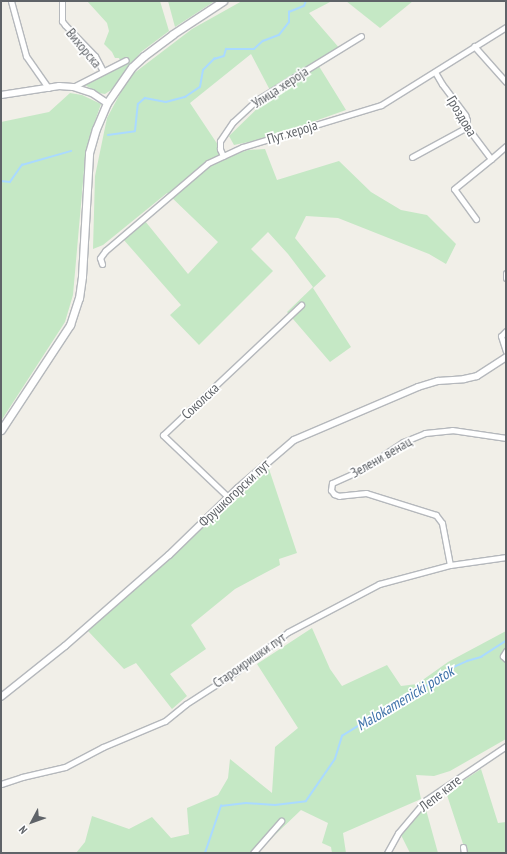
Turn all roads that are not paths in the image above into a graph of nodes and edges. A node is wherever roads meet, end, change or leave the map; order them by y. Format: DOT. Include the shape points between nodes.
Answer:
graph roads {
  1 [pos="11,1"];
  2 [pos="62,1"];
  3 [pos="223,1"];
  4 [pos="506,27"];
  5 [pos="361,36"];
  6 [pos="474,46"];
  7 [pos="126,60"];
  8 [pos="103,71"];
  9 [pos="435,72"];
  10 [pos="506,82"];
  11 [pos="73,86"];
  12 [pos="48,88"];
  13 [pos="1,96"];
  14 [pos="107,103"];
  15 [pos="466,127"];
  16 [pos="506,146"];
  17 [pos="223,156"];
  18 [pos="412,157"];
  19 [pos="491,159"];
  20 [pos="476,219"];
  21 [pos="102,264"];
  22 [pos="506,273"];
  23 [pos="506,278"];
  24 [pos="301,305"];
  25 [pos="506,331"];
  26 [pos="506,349"];
  27 [pos="504,360"];
  28 [pos="1,430"];
  29 [pos="506,438"];
  30 [pos="228,497"];
  31 [pos="506,557"];
  32 [pos="450,565"];
  33 [pos="506,651"];
  34 [pos="506,659"];
  35 [pos="1,697"];
  36 [pos="506,746"];
  37 [pos="1,784"];
  38 [pos="281,820"];
  39 [pos="463,847"];
  40 [pos="253,853"];
  41 [pos="387,853"];
  42 [pos="464,853"];
  1 -- 12 [label="street" via="26,56"];
  2 -- 8 [label="street, Вихорска" via="62,21 95,56"];
  3 -- 14 [label="main road" via="144,56 132,67"];
  4 -- 6 [label="street, Пут хероја"];
  5 -- 17 [label="street, Улица хероја" via="256,100 233,122 220,141"];
  6 -- 9 [label="street, Пут хероја"];
  6 -- 10 [label="street"];
  7 -- 8 [label="street"];
  8 -- 11 [label="street"];
  9 -- 15 [label="street, Гроздова" via="465,115"];
  9 -- 17 [label="street, Пут хероја" via="376,108 243,147"];
  11 -- 12 [label="street"];
  11 -- 14 [label="street" via="92,93"];
  12 -- 13 [label="street"];
  14 -- 28 [label="main road" via="89,154 79,298 70,325"];
  15 -- 18 [label="street"];
  15 -- 19 [label="street, Гроздова"];
  16 -- 19 [label="street"];
  17 -- 21 [label="street, Пут хероја" via="208,163 105,251 100,258"];
  19 -- 20 [label="street" via="454,189"];
  22 -- 23 [label="street"];
  24 -- 30 [label="street, Соколска" via="163,435"];
  25 -- 26 [label="street" via="501,336"];
  27 -- 30 [label="street, Фрушкогорски пут" via="477,376 438,381 301,436 281,449"];
  29 -- 32 [label="street, Зелени венац" via="452,430 425,433 403,442 359,471 332,483 331,490 339,496 366,493 436,515 442,523"];
  30 -- 35 [label="street, Фрушкогорски пут" via="157,565 65,646"];
  31 -- 32 [label="street, Староиришки пут"];
  32 -- 37 [label="street, Староиришки пут" via="379,584 288,632 165,721 103,747 65,767"];
  33 -- 34 [label="street" via="503,656"];
  36 -- 41 [label="street, Лепе кате" via="426,800 398,833"];
  38 -- 40 [label="street"];
  39 -- 42 [label="street"];
}
